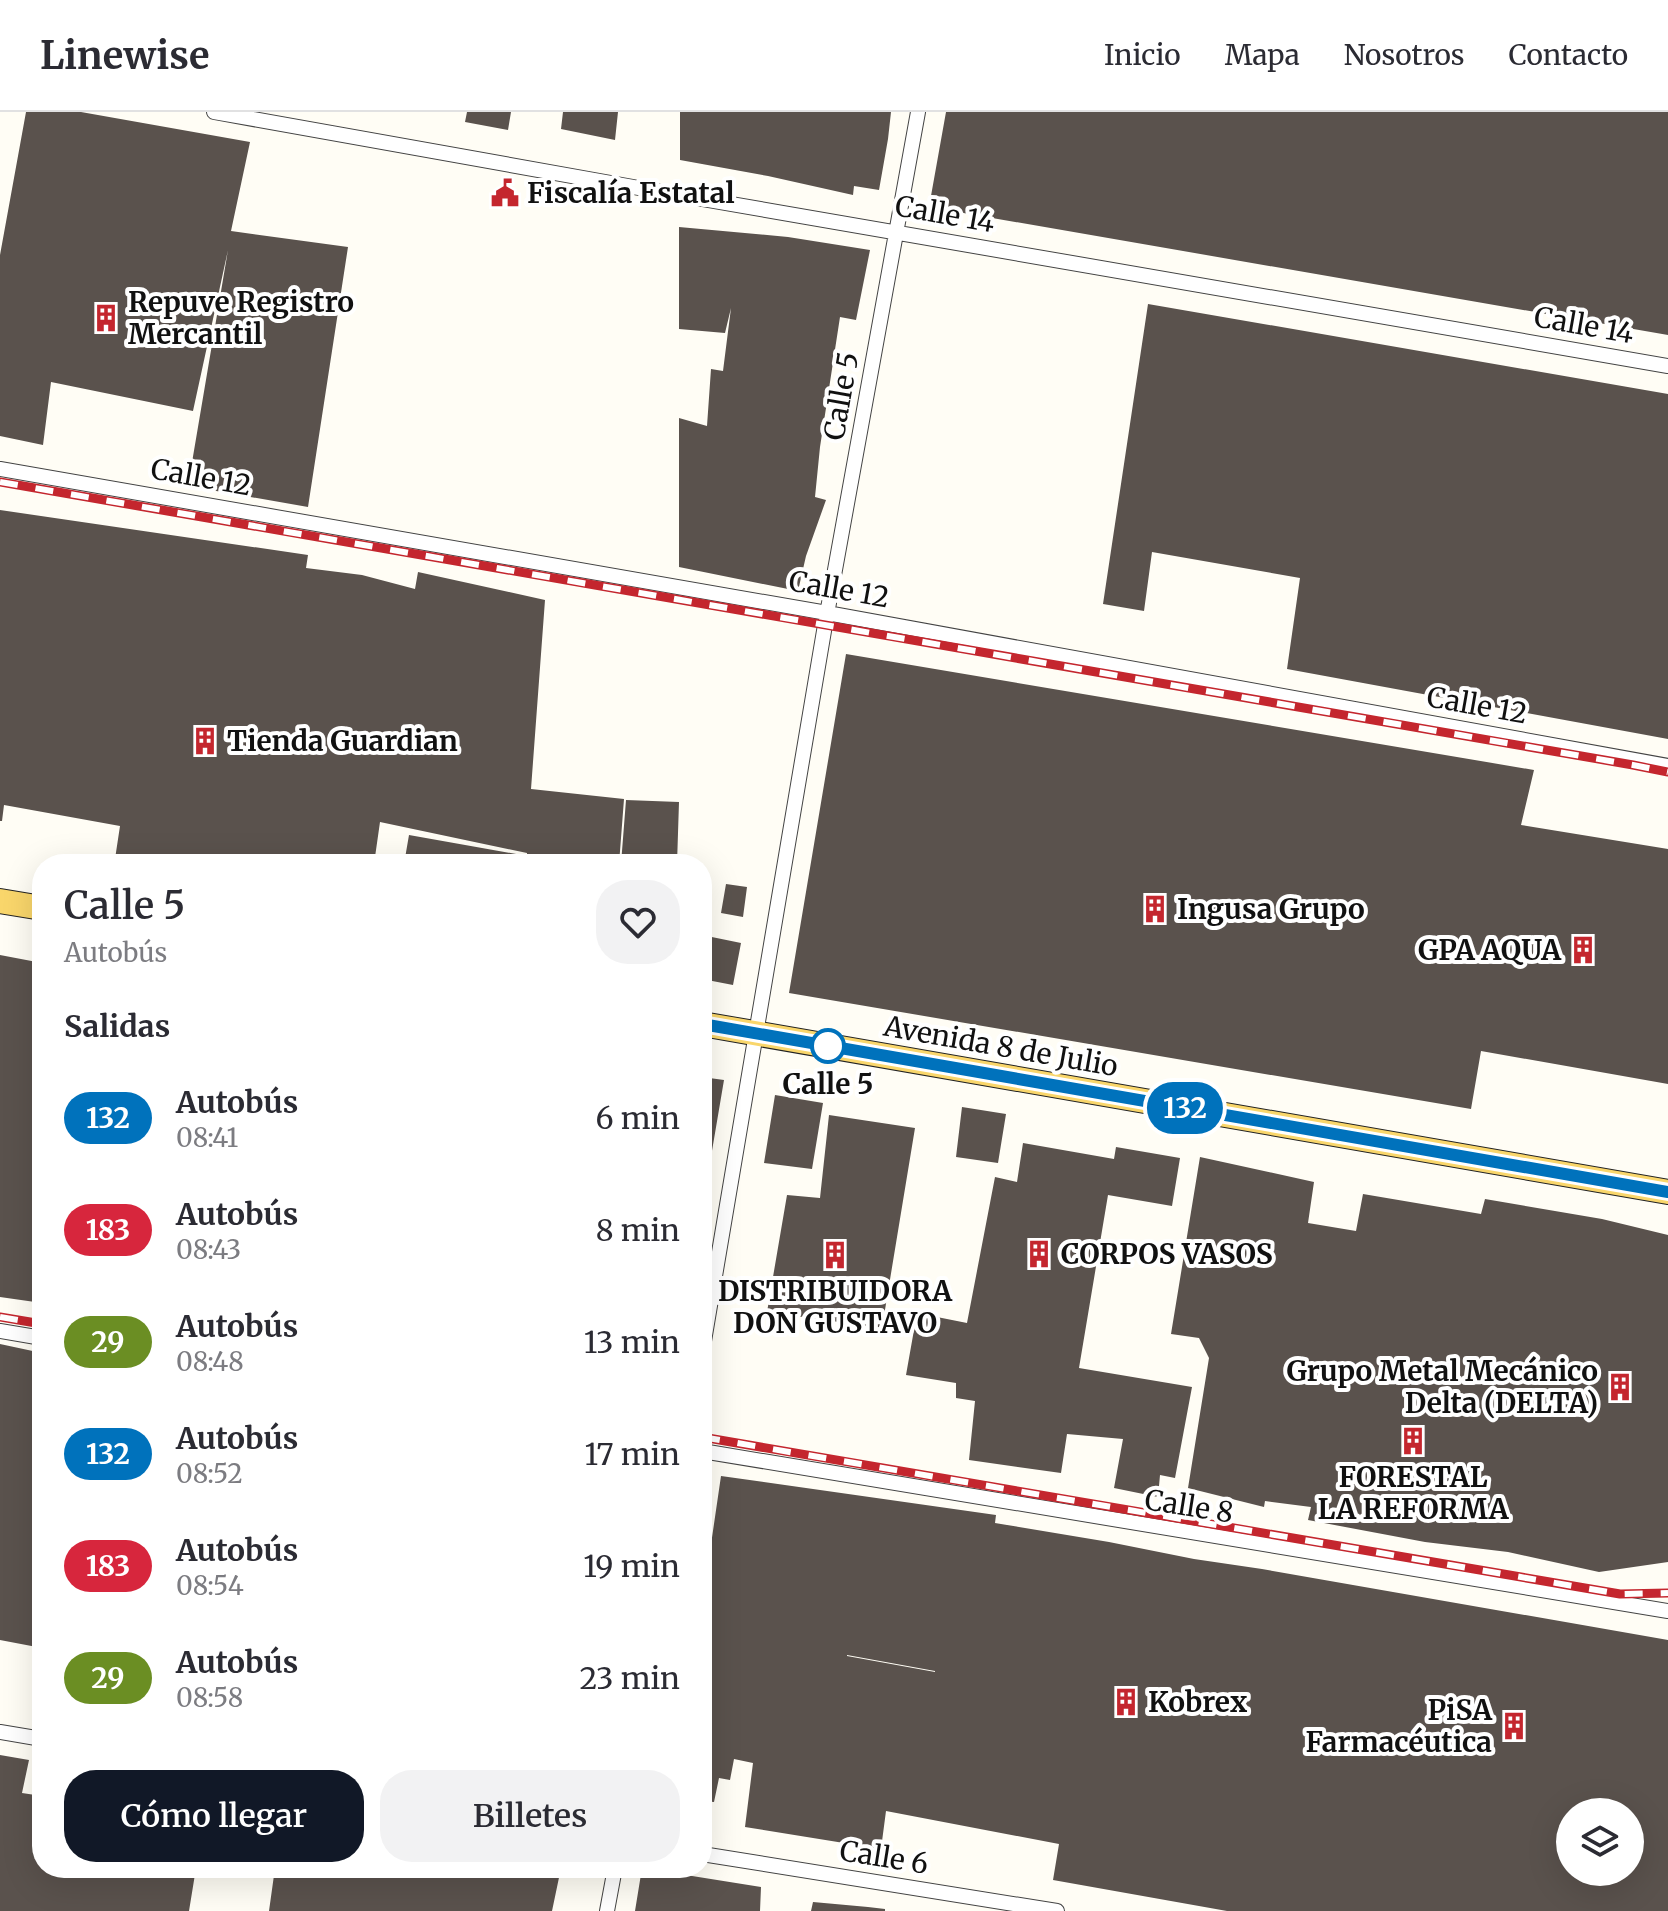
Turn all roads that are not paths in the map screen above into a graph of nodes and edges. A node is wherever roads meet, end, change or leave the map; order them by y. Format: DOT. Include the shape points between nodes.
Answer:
graph roads {
  1 [pos="214,112"];
  2 [pos="918,112"];
  3 [pos="898,232"];
  4 [pos="1668,366"];
  5 [pos="0,469"];
  6 [pos="827,613"];
  7 [pos="1668,766"];
  8 [pos="0,901"];
  9 [pos="32,906"];
  10 [pos="712,1026"];
  11 [pos="756,1034"];
  12 [pos="1668,1192"];
  13 [pos="712,1294"];
  14 [pos="0,1331"];
  15 [pos="32,1336"];
  16 [pos="712,1453"];
  17 [pos="1668,1611"];
  18 [pos="0,1732"];
  19 [pos="32,1737"];
  20 [pos="712,1856"];
  21 [pos="613,1878"];
  22 [pos="607,1911"];
  23 [pos="1057,1911"];
  1 -- 3 [label="street, Calle 14"];
  2 -- 3 [label="street, Calle 5"];
  3 -- 4 [label="street, Calle 14"];
  3 -- 6 [label="street, Calle 5"];
  5 -- 6 [label="street, Calle 12"];
  6 -- 7 [label="street, Calle 12"];
  6 -- 11 [label="street, Calle 5"];
  8 -- 9 [label="main road"];
  10 -- 11 [label="main road, Avenida 8 de Julio"];
  11 -- 12 [label="main road, Avenida 8 de Julio"];
  11 -- 13 [label="street, Calle 5"];
  14 -- 15 [label="street"];
  16 -- 17 [label="street, Calle 8"];
  18 -- 19 [label="street"];
  20 -- 23 [label="street, Calle 6"];
  21 -- 22 [label="street"];
}
